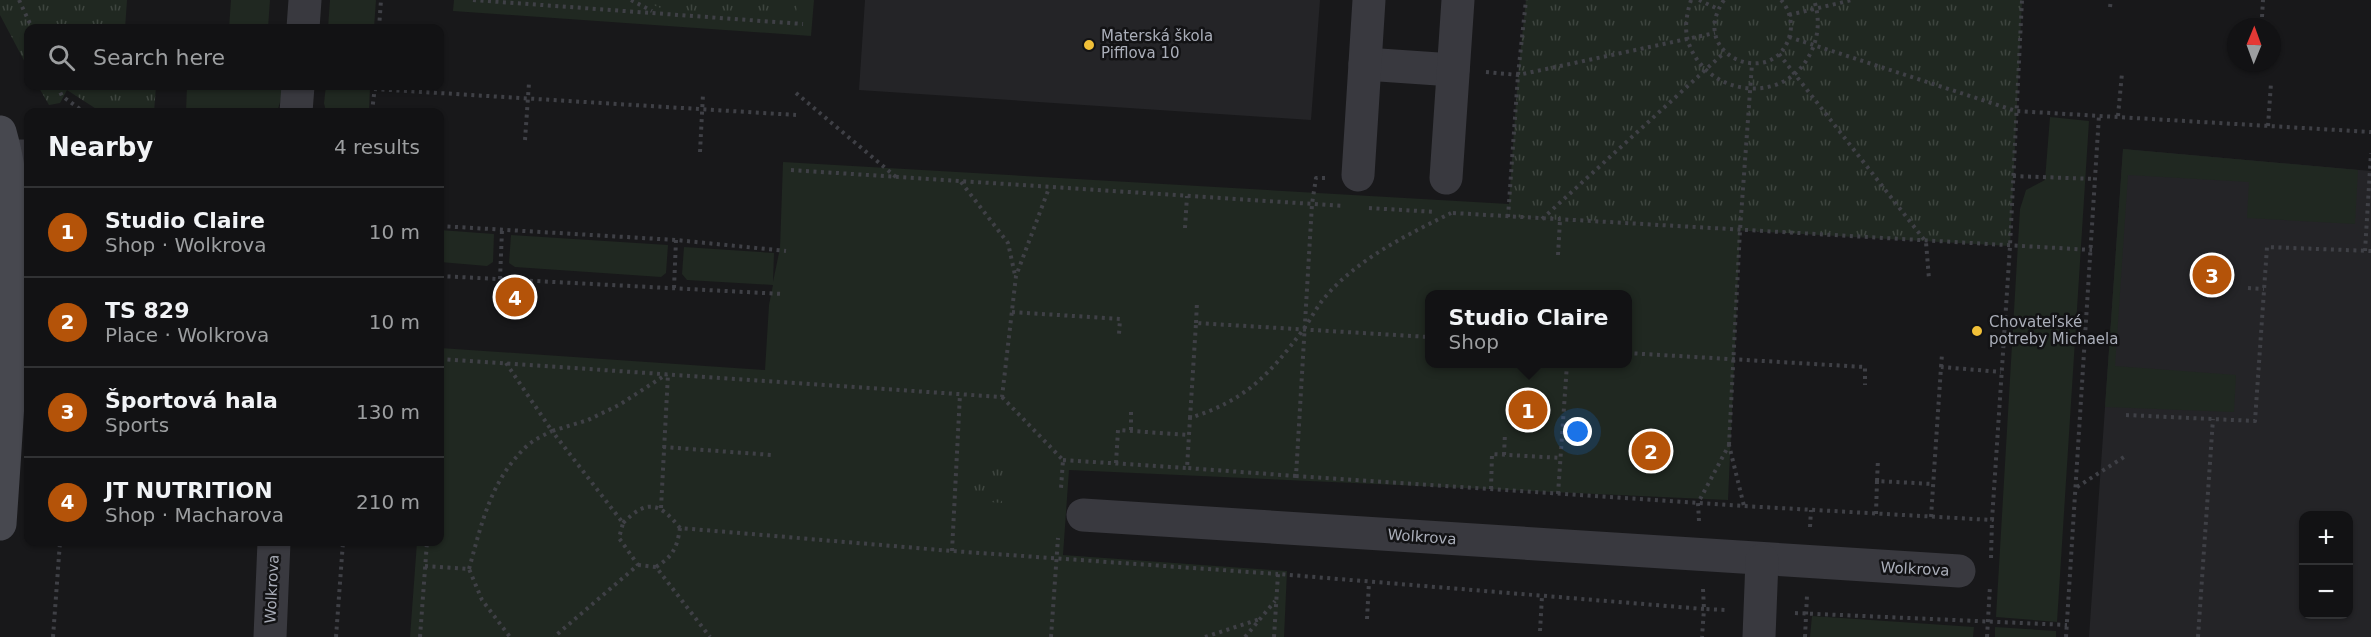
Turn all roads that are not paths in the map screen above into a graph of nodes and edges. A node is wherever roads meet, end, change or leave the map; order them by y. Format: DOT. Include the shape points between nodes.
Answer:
graph roads {
  1 [pos="305,0"];
  2 [pos="1369,0"];
  3 [pos="1458,0"];
  4 [pos="303,24"];
  5 [pos="1365,64"];
  6 [pos="1453,70"];
  7 [pos="298,90"];
  8 [pos="296,108"];
  9 [pos="12,148"];
  10 [pos="1358,175"];
  11 [pos="1446,178"];
  12 [pos="1083,515"];
  13 [pos="0,524"];
  14 [pos="274,546"];
  15 [pos="1762,560"];
  16 [pos="1959,571"];
  17 [pos="1760,624"];
  18 [pos="270,637"];
  1 -- 4 [label="street"];
  2 -- 5 [label="street"];
  3 -- 6 [label="street"];
  5 -- 6 [label="street"];
  5 -- 10 [label="street"];
  6 -- 11 [label="street"];
  7 -- 8 [label="street"];
  9 -- 13 [label="street" via="15,290"];
  12 -- 15 [label="street, Wolkrova"];
  14 -- 18 [label="street, Wolkrova"];
  15 -- 16 [label="street, Wolkrova"];
  15 -- 17 [label="street"];
}
